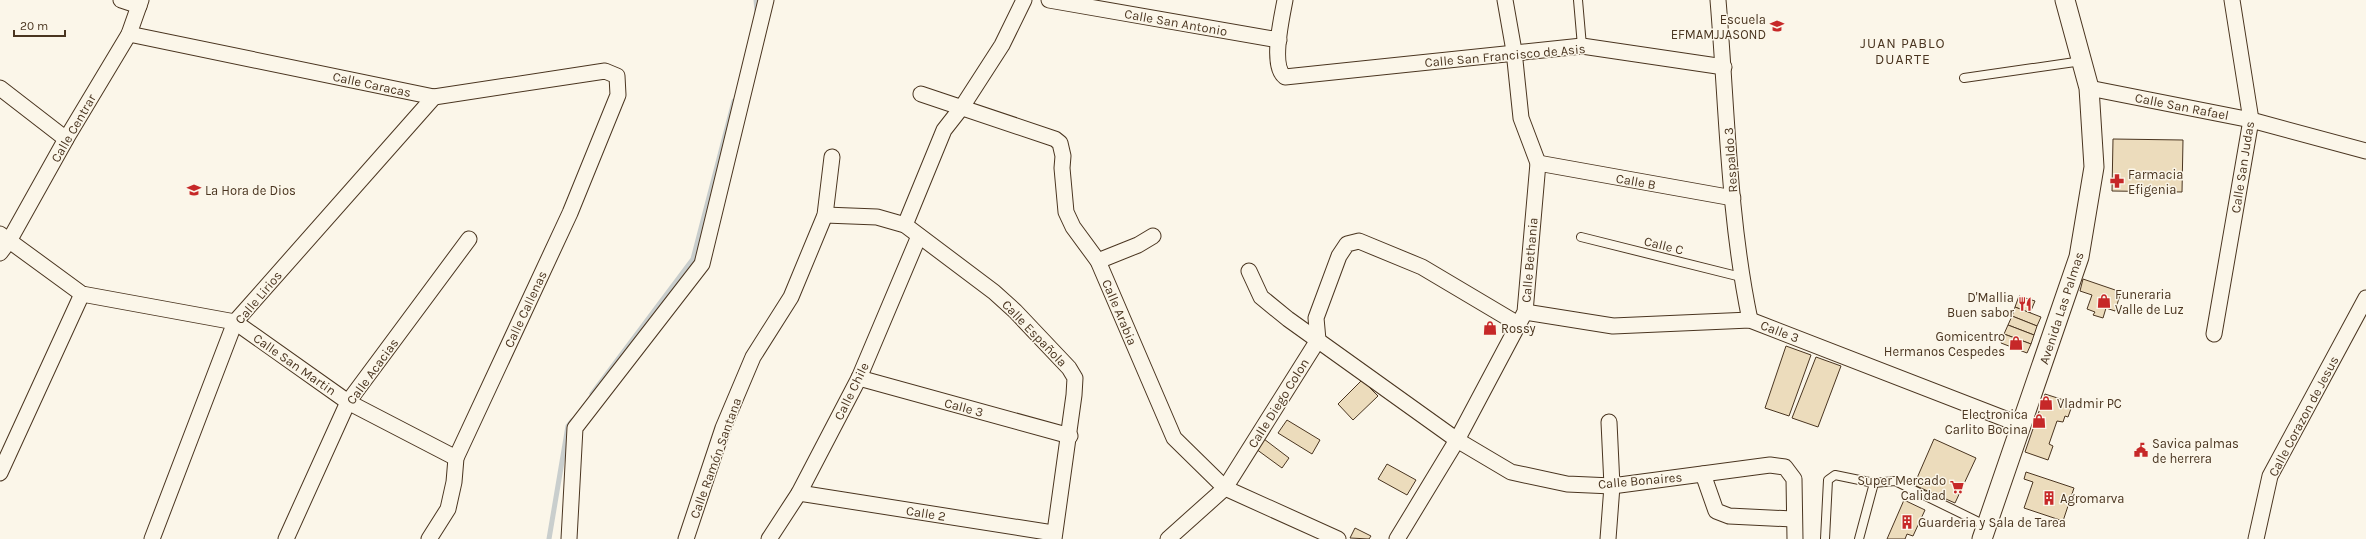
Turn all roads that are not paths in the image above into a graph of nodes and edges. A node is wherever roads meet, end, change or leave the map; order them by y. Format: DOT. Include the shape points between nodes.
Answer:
graph roads {
  1 [pos="121,0"];
  2 [pos="766,0"];
  3 [pos="1024,0"];
  4 [pos="1049,0"];
  5 [pos="1285,0"];
  6 [pos="1504,0"];
  7 [pos="1578,0"];
  8 [pos="1718,0"];
  9 [pos="2065,0"];
  10 [pos="2232,0"];
  11 [pos="140,3"];
  12 [pos="129,34"];
  13 [pos="1279,40"];
  14 [pos="1582,46"];
  15 [pos="1514,51"];
  16 [pos="2082,60"];
  17 [pos="1724,67"];
  18 [pos="617,76"];
  19 [pos="1964,78"];
  20 [pos="0,88"];
  21 [pos="2089,88"];
  22 [pos="921,94"];
  23 [pos="434,97"];
  24 [pos="962,107"];
  25 [pos="2251,120"];
  26 [pos="66,139"];
  27 [pos="2366,151"];
  28 [pos="832,157"];
  29 [pos="1538,163"];
  30 [pos="1733,198"];
  31 [pos="825,215"];
  32 [pos="905,225"];
  33 [pos="919,236"];
  34 [pos="1153,236"];
  35 [pos="1581,237"];
  36 [pos="5,238"];
  37 [pos="469,239"];
  38 [pos="0,253"];
  39 [pos="1098,261"];
  40 [pos="1249,271"];
  41 [pos="1741,277"];
  42 [pos="82,294"];
  43 [pos="2366,298"];
  44 [pos="1521,318"];
  45 [pos="1750,320"];
  46 [pos="235,322"];
  47 [pos="2214,334"];
  48 [pos="1318,340"];
  49 [pos="859,378"];
  50 [pos="348,402"];
  51 [pos="1609,422"];
  52 [pos="2021,425"];
  53 [pos="1070,436"];
  54 [pos="1457,440"];
  55 [pos="456,458"];
  56 [pos="0,473"];
  57 [pos="1703,474"];
  58 [pos="1874,483"];
  59 [pos="1612,486"];
  60 [pos="1225,488"];
  61 [pos="798,493"];
  62 [pos="1793,519"];
  63 [pos="1985,533"];
  64 [pos="1054,536"];
  65 [pos="152,539"];
  66 [pos="286,539"];
  67 [pos="429,539"];
  68 [pos="569,539"];
  69 [pos="686,539"];
  70 [pos="769,539"];
  71 [pos="1168,539"];
  72 [pos="1338,539"];
  73 [pos="1397,539"];
  74 [pos="1608,539"];
  75 [pos="1795,539"];
  76 [pos="1825,539"];
  77 [pos="1859,539"];
  78 [pos="2256,539"];
  1 -- 11 [label="street"];
  2 -- 68 [label="street" via="702,264 575,428"];
  3 -- 24 [label="street" via="1002,45"];
  4 -- 13 [label="street, Calle San Antonio"];
  5 -- 13 [label="street"];
  6 -- 15 [label="street, Calle Bethania"];
  7 -- 14 [label="lane"];
  8 -- 17 [label="street, Respaldo 3"];
  9 -- 16 [label="street, Avenida Las Palmas"];
  10 -- 25 [label="street, Calle San Judas"];
  11 -- 12 [label="street, Calle Centrar"];
  12 -- 23 [label="street, Calle Caracas"];
  12 -- 26 [label="street, Calle Centrar"];
  13 -- 15 [label="street, Calle San Francisco de Asis" via="1279,69 1285,77"];
  14 -- 15 [label="street, Calle San Francisco de Asis"];
  14 -- 17 [label="street, Calle San Francisco de Asis"];
  15 -- 29 [label="street, Calle Bethania" via="1521,118"];
  16 -- 19 [label="lane"];
  16 -- 21 [label="street, Avenida Las Palmas"];
  17 -- 30 [label="street, Respaldo 3"];
  18 -- 23 [label="street, Calle Caracas" via="605,71"];
  18 -- 55 [label="street, Calle Callenas" via="618,95 570,213"];
  20 -- 26 [label="street"];
  21 -- 25 [label="street, Calle San Rafael"];
  21 -- 52 [label="street, Avenida Las Palmas" via="2094,167 2079,257"];
  22 -- 24 [label="street, Calle Arabia"];
  23 -- 46 [label="street, Calle Lirios"];
  24 -- 32 [label="street" via="944,130"];
  24 -- 39 [label="street, Calle Arabia" via="1055,139 1060,143 1066,212 1073,227"];
  25 -- 27 [label="street, Calle San Rafael"];
  25 -- 47 [label="street, Calle San Judas"];
  26 -- 36 [label="street, Calle Centrar"];
  28 -- 31 [label="street, Calle Ramón Santana"];
  29 -- 30 [label="street, Calle B"];
  29 -- 44 [label="street, Calle Bethania"];
  30 -- 41 [label="street, Respaldo 3"];
  31 -- 32 [label="street" via="877,217"];
  31 -- 69 [label="street, Calle Ramón Santana" via="791,297 754,357 723,428"];
  32 -- 33 [label="street, Calle Española"];
  33 -- 49 [label="street, Calle Chile"];
  33 -- 53 [label="street, Calle Española" via="994,292 1069,368 1075,378"];
  34 -- 39 [label="street"];
  35 -- 41 [label="lane, Calle C"];
  36 -- 38 [label="street, Calle Centrar"];
  36 -- 42 [label="street, Calle San Martin"];
  37 -- 50 [label="street, Calle Acacias"];
  39 -- 60 [label="street, Calle Arabia" via="1174,438"];
  40 -- 48 [label="street, Calle Bonaires" via="1261,297"];
  41 -- 45 [label="street, Respaldo 3"];
  42 -- 46 [label="street, Calle San Martin"];
  42 -- 56 [label="street"];
  43 -- 78 [label="street, Calle Corazon de Jesus" via="2270,476"];
  44 -- 45 [label="street, Calle 3" via="1613,326"];
  44 -- 48 [label="street" via="1422,267 1359,241 1347,244 1339,256 1316,318"];
  44 -- 54 [label="street, Calle Bethania"];
  45 -- 52 [label="street, Calle 3"];
  46 -- 50 [label="street, Calle San Martin"];
  46 -- 65 [label="street, Calle Lirios"];
  48 -- 54 [label="street, Calle Bonaires"];
  48 -- 60 [label="street, Calle Diego Colon"];
  49 -- 53 [label="street, Calle 3"];
  49 -- 61 [label="street, Calle Chile"];
  50 -- 55 [label="street, Calle San Martin"];
  50 -- 66 [label="street, Calle Acacias"];
  51 -- 59 [label="street"];
  52 -- 63 [label="street, Avenida Las Palmas"];
  53 -- 64 [label="street, Calle Española"];
  54 -- 59 [label="street, Calle Bonaires" via="1511,472 1567,484"];
  54 -- 73 [label="street, Calle Bethania"];
  55 -- 67 [label="street, Calle Callenas" via="448,509"];
  57 -- 59 [label="street, Calle Bonaires"];
  57 -- 62 [label="street" via="1716,511 1729,516"];
  57 -- 62 [label="street, Calle Bonaires" via="1770,465 1785,467 1794,479"];
  58 -- 63 [label="lane" via="1895,481"];
  58 -- 76 [label="lane" via="1835,475 1828,480"];
  58 -- 77 [label="lane"];
  59 -- 74 [label="street"];
  60 -- 71 [label="street, Calle Diego Colon"];
  60 -- 72 [label="street, Calle Arabia"];
  61 -- 64 [label="street, Calle 2"];
  61 -- 70 [label="street, Calle Chile"];
  62 -- 75 [label="street, Calle Bonaires"];
}
